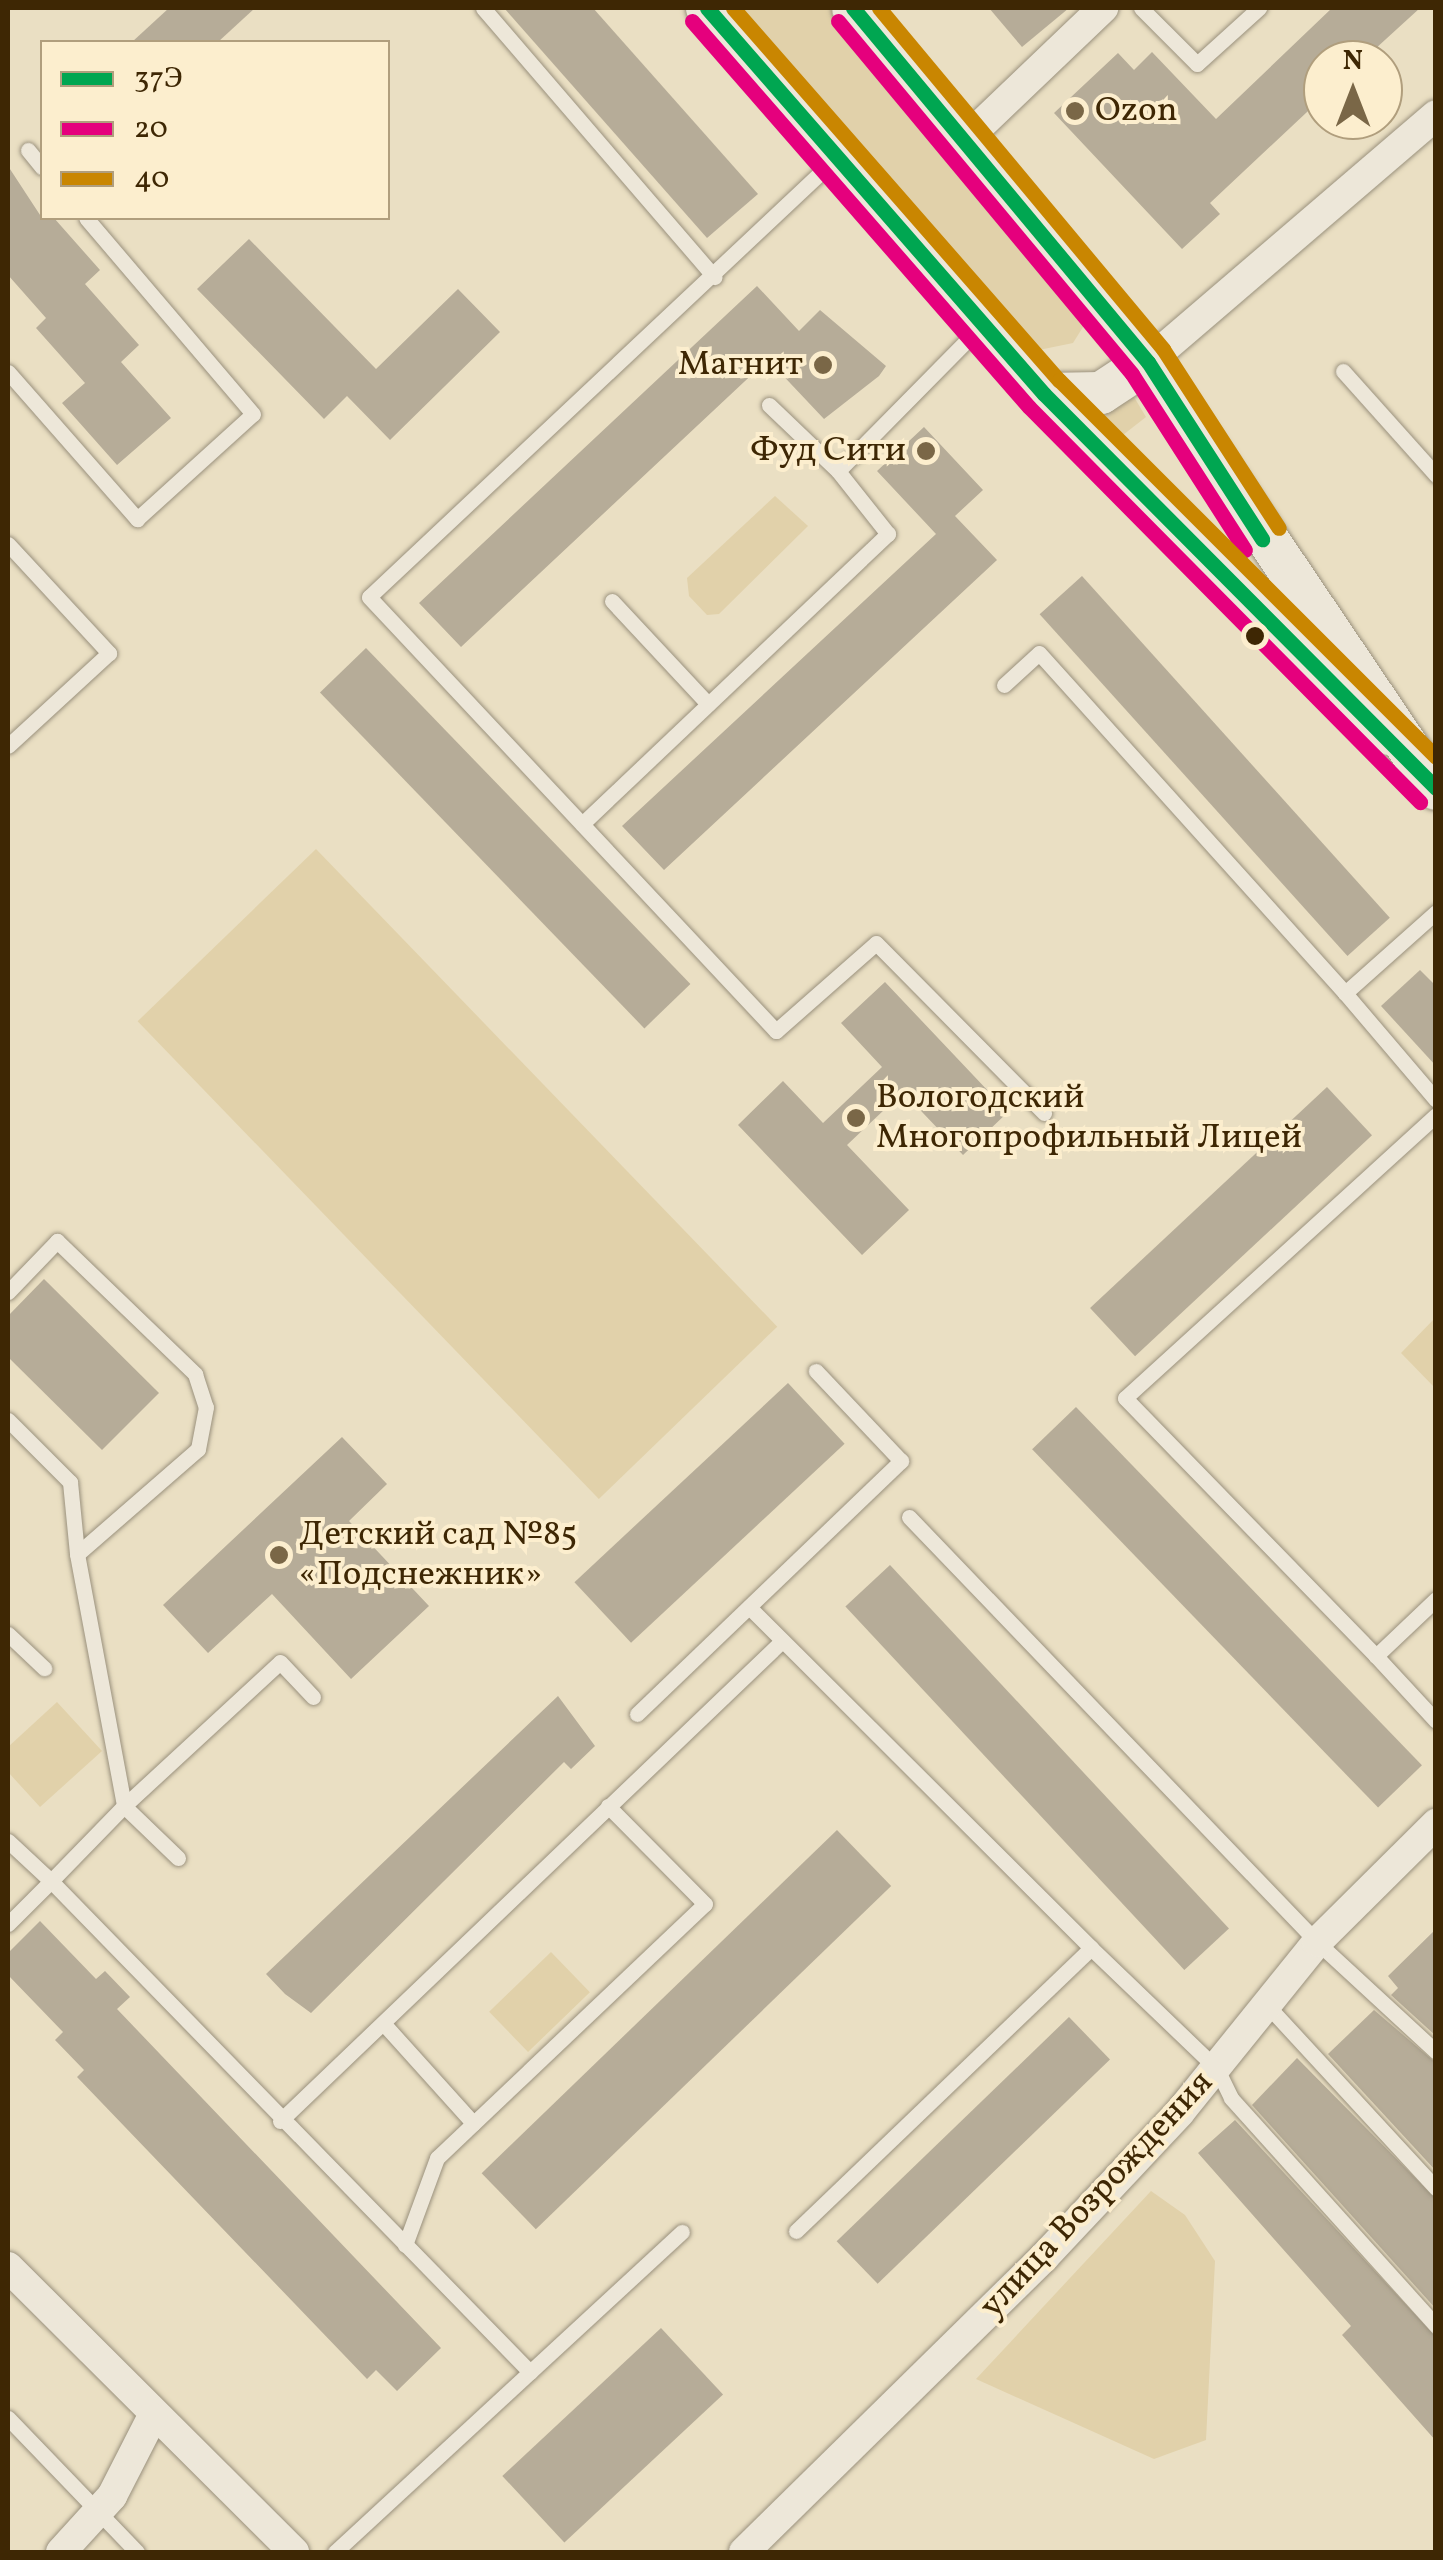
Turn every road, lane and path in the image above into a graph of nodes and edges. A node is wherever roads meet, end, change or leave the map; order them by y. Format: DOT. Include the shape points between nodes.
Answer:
graph roads {
  1 [pos="483,8"];
  2 [pos="708,8"];
  3 [pos="854,8"];
  4 [pos="1103,8"];
  5 [pos="1141,8"];
  6 [pos="1259,8"];
  7 [pos="1436,115"];
  8 [pos="966,139"];
  9 [pos="28,150"];
  10 [pos="837,156"];
  11 [pos="40,165"];
  12 [pos="88,220"];
  13 [pos="714,277"];
  14 [pos="983,324"];
  15 [pos="1148,362"];
  16 [pos="1343,371"];
  17 [pos="8,372"];
  18 [pos="1044,394"];
  19 [pos="769,405"];
  20 [pos="838,471"];
  21 [pos="1436,476"];
  22 [pos="8,544"];
  23 [pos="612,601"];
  24 [pos="1004,685"];
  25 [pos="708,704"];
  26 [pos="1392,735"];
  27 [pos="8,746"];
  28 [pos="1436,789"];
  29 [pos="582,824"];
  30 [pos="1436,912"];
  31 [pos="1346,992"];
  32 [pos="1436,1100"];
  33 [pos="1044,1113"];
  34 [pos="1436,1115"];
  35 [pos="8,1292"];
  36 [pos="816,1371"];
  37 [pos="8,1420"];
  38 [pos="910,1517"];
  39 [pos="77,1554"];
  40 [pos="1436,1599"];
  41 [pos="748,1607"];
  42 [pos="8,1634"];
  43 [pos="782,1641"];
  44 [pos="1376,1656"];
  45 [pos="44,1668"];
  46 [pos="314,1697"];
  47 [pos="637,1714"];
  48 [pos="1436,1721"];
  49 [pos="124,1806"];
  50 [pos="608,1806"];
  51 [pos="1436,1824"];
  52 [pos="8,1841"];
  53 [pos="178,1858"];
  54 [pos="51,1881"];
  55 [pos="8,1924"];
  56 [pos="1318,1942"];
  57 [pos="1091,1948"];
  58 [pos="1266,2004"];
  59 [pos="382,2022"];
  60 [pos="1436,2052"];
  61 [pos="1217,2069"];
  62 [pos="280,2121"];
  63 [pos="473,2123"];
  64 [pos="1436,2188"];
  65 [pos="796,2231"];
  66 [pos="682,2232"];
  67 [pos="405,2245"];
  68 [pos="8,2267"];
  69 [pos="1436,2326"];
  70 [pos="530,2372"];
  71 [pos="8,2418"];
  72 [pos="152,2418"];
  73 [pos="97,2512"];
  74 [pos="61,2552"];
  75 [pos="136,2552"];
  76 [pos="294,2552"];
  77 [pos="335,2552"];
  78 [pos="744,2552"];
  1 -- 13 [label="lane"];
  2 -- 10 [label="street"];
  3 -- 8 [label="street"];
  4 -- 8 [label="street"];
  5 -- 6 [label="lane" via="1197,64"];
  7 -- 15 [label="street"];
  8 -- 15 [label="street"];
  9 -- 11 [label="lane"];
  10 -- 13 [label="lane"];
  10 -- 14 [label="street"];
  12 -- 17 [label="lane" via="253,414 137,520"];
  13 -- 29 [label="lane" via="369,597"];
  14 -- 18 [label="street"];
  14 -- 20 [label="lane"];
  15 -- 18 [label="street" via="1101,393"];
  15 -- 26 [label="street"];
  16 -- 21 [label="lane"];
  18 -- 26 [label="street"];
  19 -- 20 [label="lane"];
  20 -- 25 [label="lane" via="888,534"];
  22 -- 27 [label="lane" via="109,653"];
  23 -- 25 [label="lane"];
  24 -- 31 [label="lane" via="1039,653"];
  25 -- 29 [label="lane"];
  26 -- 28 [label="street"];
  29 -- 33 [label="lane" via="776,1031 876,943"];
  30 -- 31 [label="lane"];
  31 -- 32 [label="lane"];
  34 -- 44 [label="lane" via="1126,1398"];
  35 -- 39 [label="lane" via="57,1240 194,1374 206,1407 198,1449"];
  36 -- 41 [label="lane" via="901,1461"];
  37 -- 39 [label="lane" via="70,1482"];
  38 -- 56 [label="lane"];
  39 -- 49 [label="lane"];
  40 -- 44 [label="lane"];
  41 -- 43 [label="lane"];
  41 -- 47 [label="lane"];
  42 -- 45 [label="lane"];
  43 -- 50 [label="lane"];
  43 -- 57 [label="lane"];
  44 -- 48 [label="lane"];
  46 -- 49 [label="lane" via="280,1662"];
  49 -- 53 [label="lane"];
  49 -- 54 [label="lane"];
  50 -- 59 [label="lane"];
  50 -- 63 [label="lane" via="705,1904"];
  51 -- 56 [label="street, улица Возрождения"];
  52 -- 54 [label="lane"];
  54 -- 55 [label="lane"];
  54 -- 62 [label="lane"];
  56 -- 58 [label="street, улица Возрождения"];
  56 -- 60 [label="lane"];
  57 -- 61 [label="lane"];
  57 -- 65 [label="lane"];
  58 -- 61 [label="street, улица Возрождения"];
  58 -- 64 [label="lane"];
  59 -- 62 [label="lane"];
  59 -- 63 [label="lane"];
  61 -- 69 [label="lane" via="1231,2098"];
  61 -- 78 [label="street, улица Возрождения" via="1045,2256"];
  62 -- 67 [label="lane"];
  63 -- 67 [label="lane" via="437,2158"];
  66 -- 70 [label="lane"];
  67 -- 70 [label="lane"];
  68 -- 72 [label="street"];
  70 -- 77 [label="lane"];
  71 -- 73 [label="lane"];
  72 -- 73 [label="street"];
  72 -- 76 [label="street"];
  73 -- 74 [label="street"];
  73 -- 75 [label="lane"];
}
